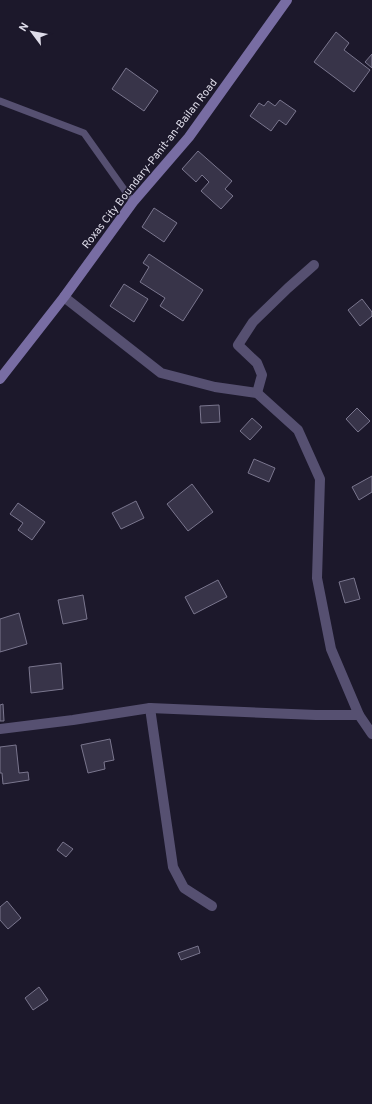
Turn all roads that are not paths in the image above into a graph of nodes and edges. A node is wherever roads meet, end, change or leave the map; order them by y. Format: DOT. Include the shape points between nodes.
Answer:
graph roads {
  1 [pos="287,0"];
  2 [pos="0,101"];
  3 [pos="133,202"];
  4 [pos="314,265"];
  5 [pos="64,297"];
  6 [pos="0,380"];
  7 [pos="257,393"];
  8 [pos="150,708"];
  9 [pos="359,715"];
  10 [pos="0,729"];
  11 [pos="372,734"];
  12 [pos="212,906"];
  1 -- 3 [label="main road, Roxas City Boundary-Panit-an-Bailan Road" via="189,137"];
  2 -- 3 [label="lane" via="84,133"];
  3 -- 5 [label="main road, Roxas City Boundary-Panit-an-Bailan Road"];
  4 -- 7 [label="street" via="253,322 238,345 257,363 262,375"];
  5 -- 6 [label="main road, Roxas City Boundary-Panit-an-Bailan Road"];
  5 -- 7 [label="street" via="161,373 215,387"];
  7 -- 9 [label="street" via="298,430 320,479 317,578 331,649"];
  8 -- 9 [label="street"];
  8 -- 10 [label="street"];
  8 -- 12 [label="street" via="173,867 184,888"];
  9 -- 11 [label="street"];
}
